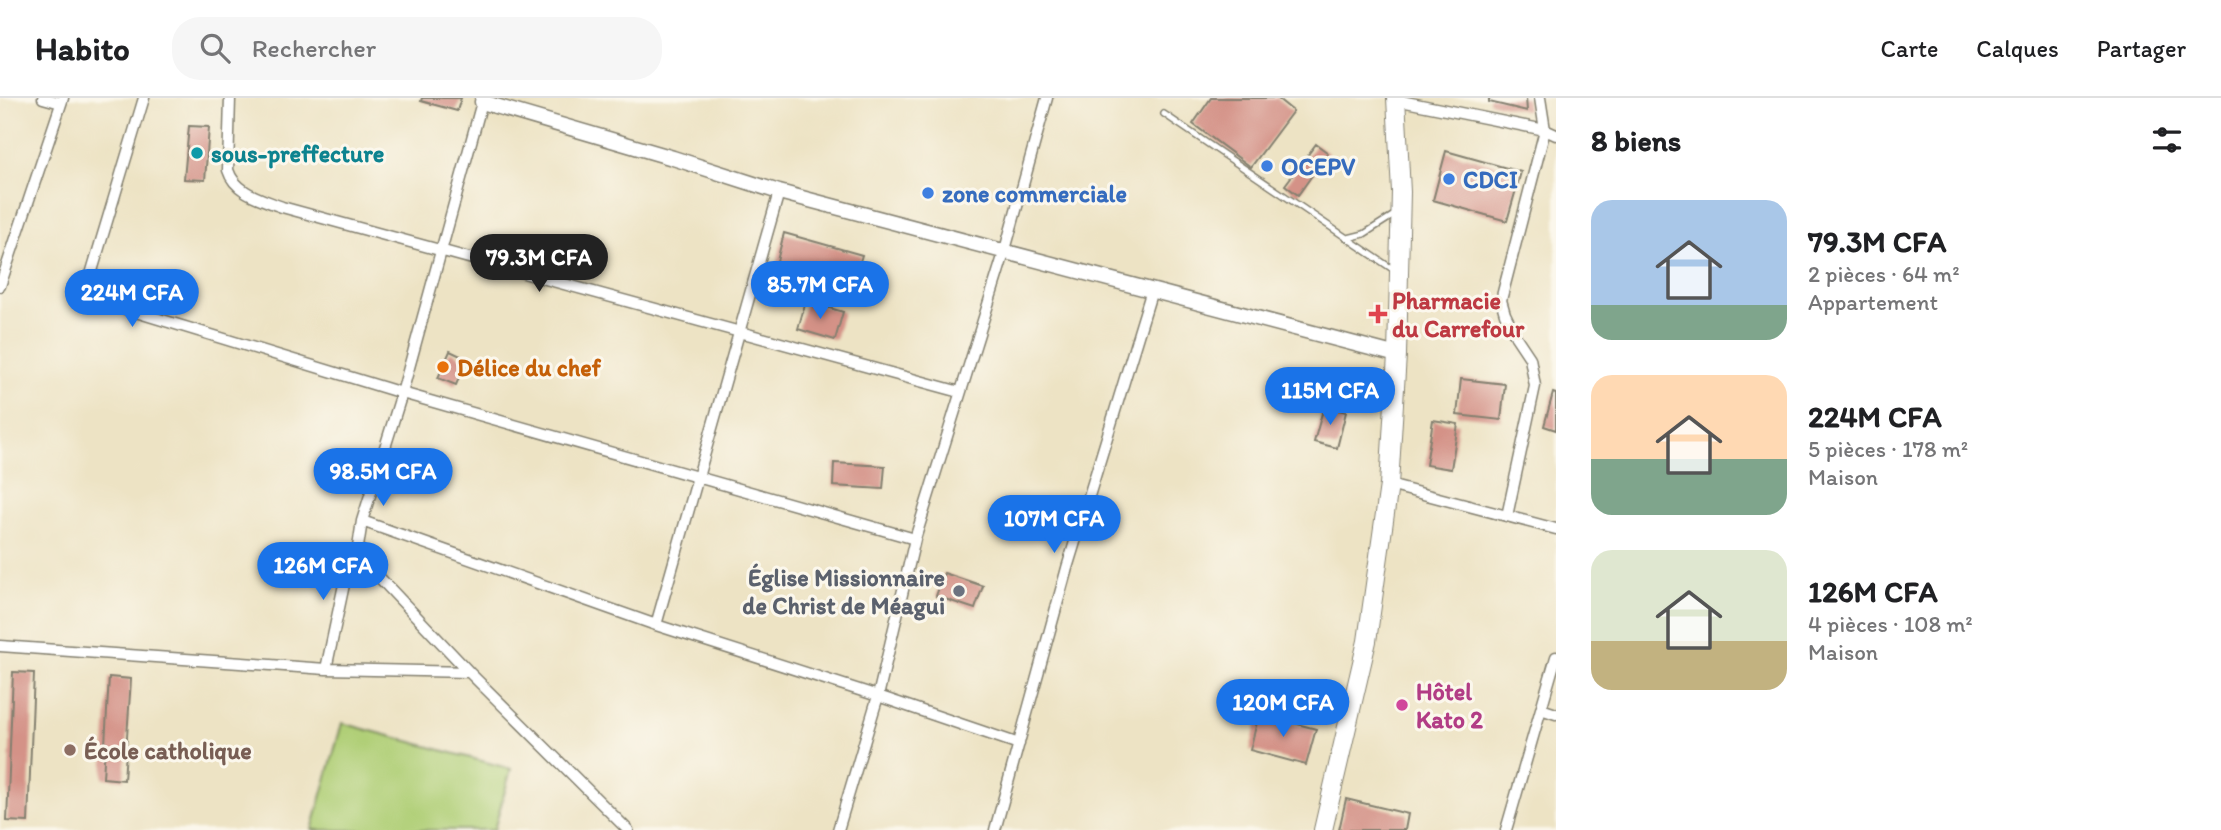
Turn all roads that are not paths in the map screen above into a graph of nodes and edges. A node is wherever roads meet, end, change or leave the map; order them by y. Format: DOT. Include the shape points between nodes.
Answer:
graph roads {
  1 [pos="43,98"];
  2 [pos="144,98"];
  3 [pos="230,98"];
  4 [pos="1047,98"];
  5 [pos="1540,98"];
  6 [pos="1396,99"];
  7 [pos="483,100"];
  8 [pos="62,101"];
  9 [pos="1164,114"];
  10 [pos="1550,133"];
  11 [pos="779,192"];
  12 [pos="1401,208"];
  13 [pos="1348,239"];
  14 [pos="1005,250"];
  15 [pos="441,251"];
  16 [pos="1399,274"];
  17 [pos="0,286"];
  18 [pos="1152,290"];
  19 [pos="739,332"];
  20 [pos="1397,355"];
  21 [pos="960,392"];
  22 [pos="402,393"];
  23 [pos="699,477"];
  24 [pos="1389,485"];
  25 [pos="1507,516"];
  26 [pos="362,521"];
  27 [pos="1556,528"];
  28 [pos="915,539"];
  29 [pos="358,547"];
  30 [pos="656,625"];
  31 [pos="0,646"];
  32 [pos="1556,657"];
  33 [pos="326,669"];
  34 [pos="469,672"];
  35 [pos="878,696"];
  36 [pos="1541,709"];
  37 [pos="1556,714"];
  38 [pos="1019,744"];
  39 [pos="628,830"];
  40 [pos="838,830"];
  41 [pos="995,830"];
  42 [pos="1323,830"];
  43 [pos="1506,830"];
  1 -- 8 [label="street"];
  2 -- 22 [label="street" via="92,271 93,295 145,317"];
  3 -- 15 [label="street" via="228,170 230,178 247,193"];
  4 -- 14 [label="street"];
  5 -- 10 [label="street"];
  6 -- 10 [label="street"];
  6 -- 12 [label="main road"];
  7 -- 11 [label="street"];
  7 -- 15 [label="street"];
  8 -- 17 [label="street"];
  9 -- 13 [label="lane"];
  10 -- 25 [label="street" via="1501,300 1504,314 1530,358 1535,386"];
  11 -- 14 [label="street"];
  11 -- 19 [label="street"];
  12 -- 13 [label="lane" via="1391,219"];
  12 -- 16 [label="main road"];
  13 -- 16 [label="lane"];
  14 -- 18 [label="street"];
  14 -- 21 [label="street"];
  15 -- 19 [label="street"];
  15 -- 22 [label="street"];
  16 -- 20 [label="main road"];
  18 -- 20 [label="street"];
  18 -- 38 [label="street"];
  19 -- 21 [label="street"];
  19 -- 23 [label="street"];
  20 -- 24 [label="main road"];
  21 -- 28 [label="street"];
  22 -- 23 [label="street"];
  22 -- 26 [label="street"];
  23 -- 28 [label="street"];
  23 -- 30 [label="street"];
  24 -- 25 [label="street"];
  24 -- 42 [label="main road" via="1367,641"];
  25 -- 27 [label="street"];
  26 -- 29 [label="street"];
  26 -- 30 [label="street"];
  28 -- 35 [label="street"];
  29 -- 33 [label="street" via="343,587"];
  29 -- 34 [label="street" via="378,576"];
  30 -- 35 [label="street"];
  31 -- 33 [label="street"];
  32 -- 36 [label="street"];
  33 -- 34 [label="street"];
  34 -- 39 [label="street"];
  35 -- 38 [label="street"];
  35 -- 40 [label="street"];
  36 -- 37 [label="street"];
  36 -- 43 [label="street"];
  38 -- 41 [label="street"];
}
